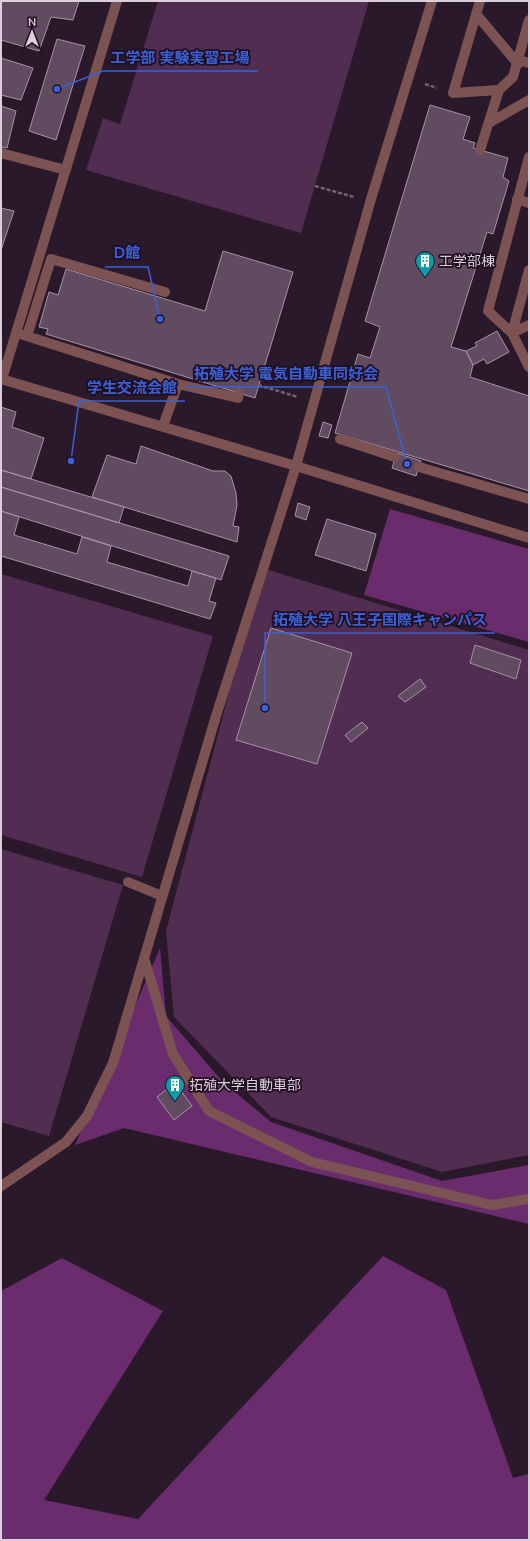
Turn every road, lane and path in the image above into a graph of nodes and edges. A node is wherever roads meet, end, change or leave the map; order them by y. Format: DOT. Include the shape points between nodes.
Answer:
graph roads {
  1 [pos="117,1"];
  2 [pos="432,1"];
  3 [pos="480,1"];
  4 [pos="476,14"];
  5 [pos="529,20"];
  6 [pos="522,62"];
  7 [pos="408,78"];
  8 [pos="499,90"];
  9 [pos="453,93"];
  10 [pos="529,100"];
  11 [pos="489,123"];
  12 [pos="480,150"];
  13 [pos="1,153"];
  14 [pos="529,156"];
  15 [pos="66,170"];
  16 [pos="315,186"];
  17 [pos="357,198"];
  18 [pos="517,199"];
  19 [pos="529,203"];
  20 [pos="529,270"];
  21 [pos="165,292"];
  22 [pos="529,325"];
  23 [pos="17,333"];
  24 [pos="512,333"];
  25 [pos="27,336"];
  26 [pos="529,367"];
  27 [pos="2,379"];
  28 [pos="178,384"];
  29 [pos="258,385"];
  30 [pos="240,393"];
  31 [pos="304,399"];
  32 [pos="163,426"];
  33 [pos="340,440"];
  34 [pos="395,457"];
  35 [pos="296,466"];
  36 [pos="419,467"];
  37 [pos="529,499"];
  38 [pos="529,538"];
  39 [pos="128,882"];
  40 [pos="162,896"];
  41 [pos="144,958"];
  42 [pos="1,1186"];
  43 [pos="529,1199"];
  1 -- 15 [label="lane"];
  2 -- 7 [label="lane"];
  3 -- 4 [label="lane"];
  4 -- 6 [label="lane"];
  4 -- 9 [label="lane"];
  5 -- 6 [label="lane"];
  6 -- 8 [label="lane" via="513,77"];
  7 -- 9 [label="path"];
  7 -- 35 [label="lane"];
  8 -- 9 [label="lane"];
  8 -- 11 [label="lane"];
  10 -- 11 [label="lane"];
  11 -- 12 [label="lane"];
  13 -- 15 [label="lane"];
  14 -- 18 [label="lane"];
  15 -- 23 [label="lane"];
  16 -- 17 [label="path"];
  18 -- 19 [label="lane"];
  18 -- 24 [label="lane" via="488,311"];
  20 -- 24 [label="lane"];
  21 -- 25 [label="lane" via="51,259"];
  22 -- 24 [label="lane"];
  23 -- 25 [label="lane"];
  23 -- 27 [label="lane"];
  24 -- 26 [label="lane"];
  25 -- 28 [label="lane"];
  27 -- 32 [label="lane"];
  28 -- 30 [label="lane" via="238,398"];
  28 -- 32 [label="lane"];
  29 -- 31 [label="path"];
  32 -- 35 [label="lane"];
  33 -- 34 [label="lane"];
  35 -- 38 [label="lane"];
  35 -- 40 [label="lane"];
  36 -- 37 [label="lane"];
  39 -- 40 [label="lane"];
  40 -- 41 [label="lane"];
  41 -- 42 [label="lane" via="113,1063 87,1116 66,1142"];
  41 -- 43 [label="lane" via="173,1054 209,1111 312,1162 492,1205"];
}
